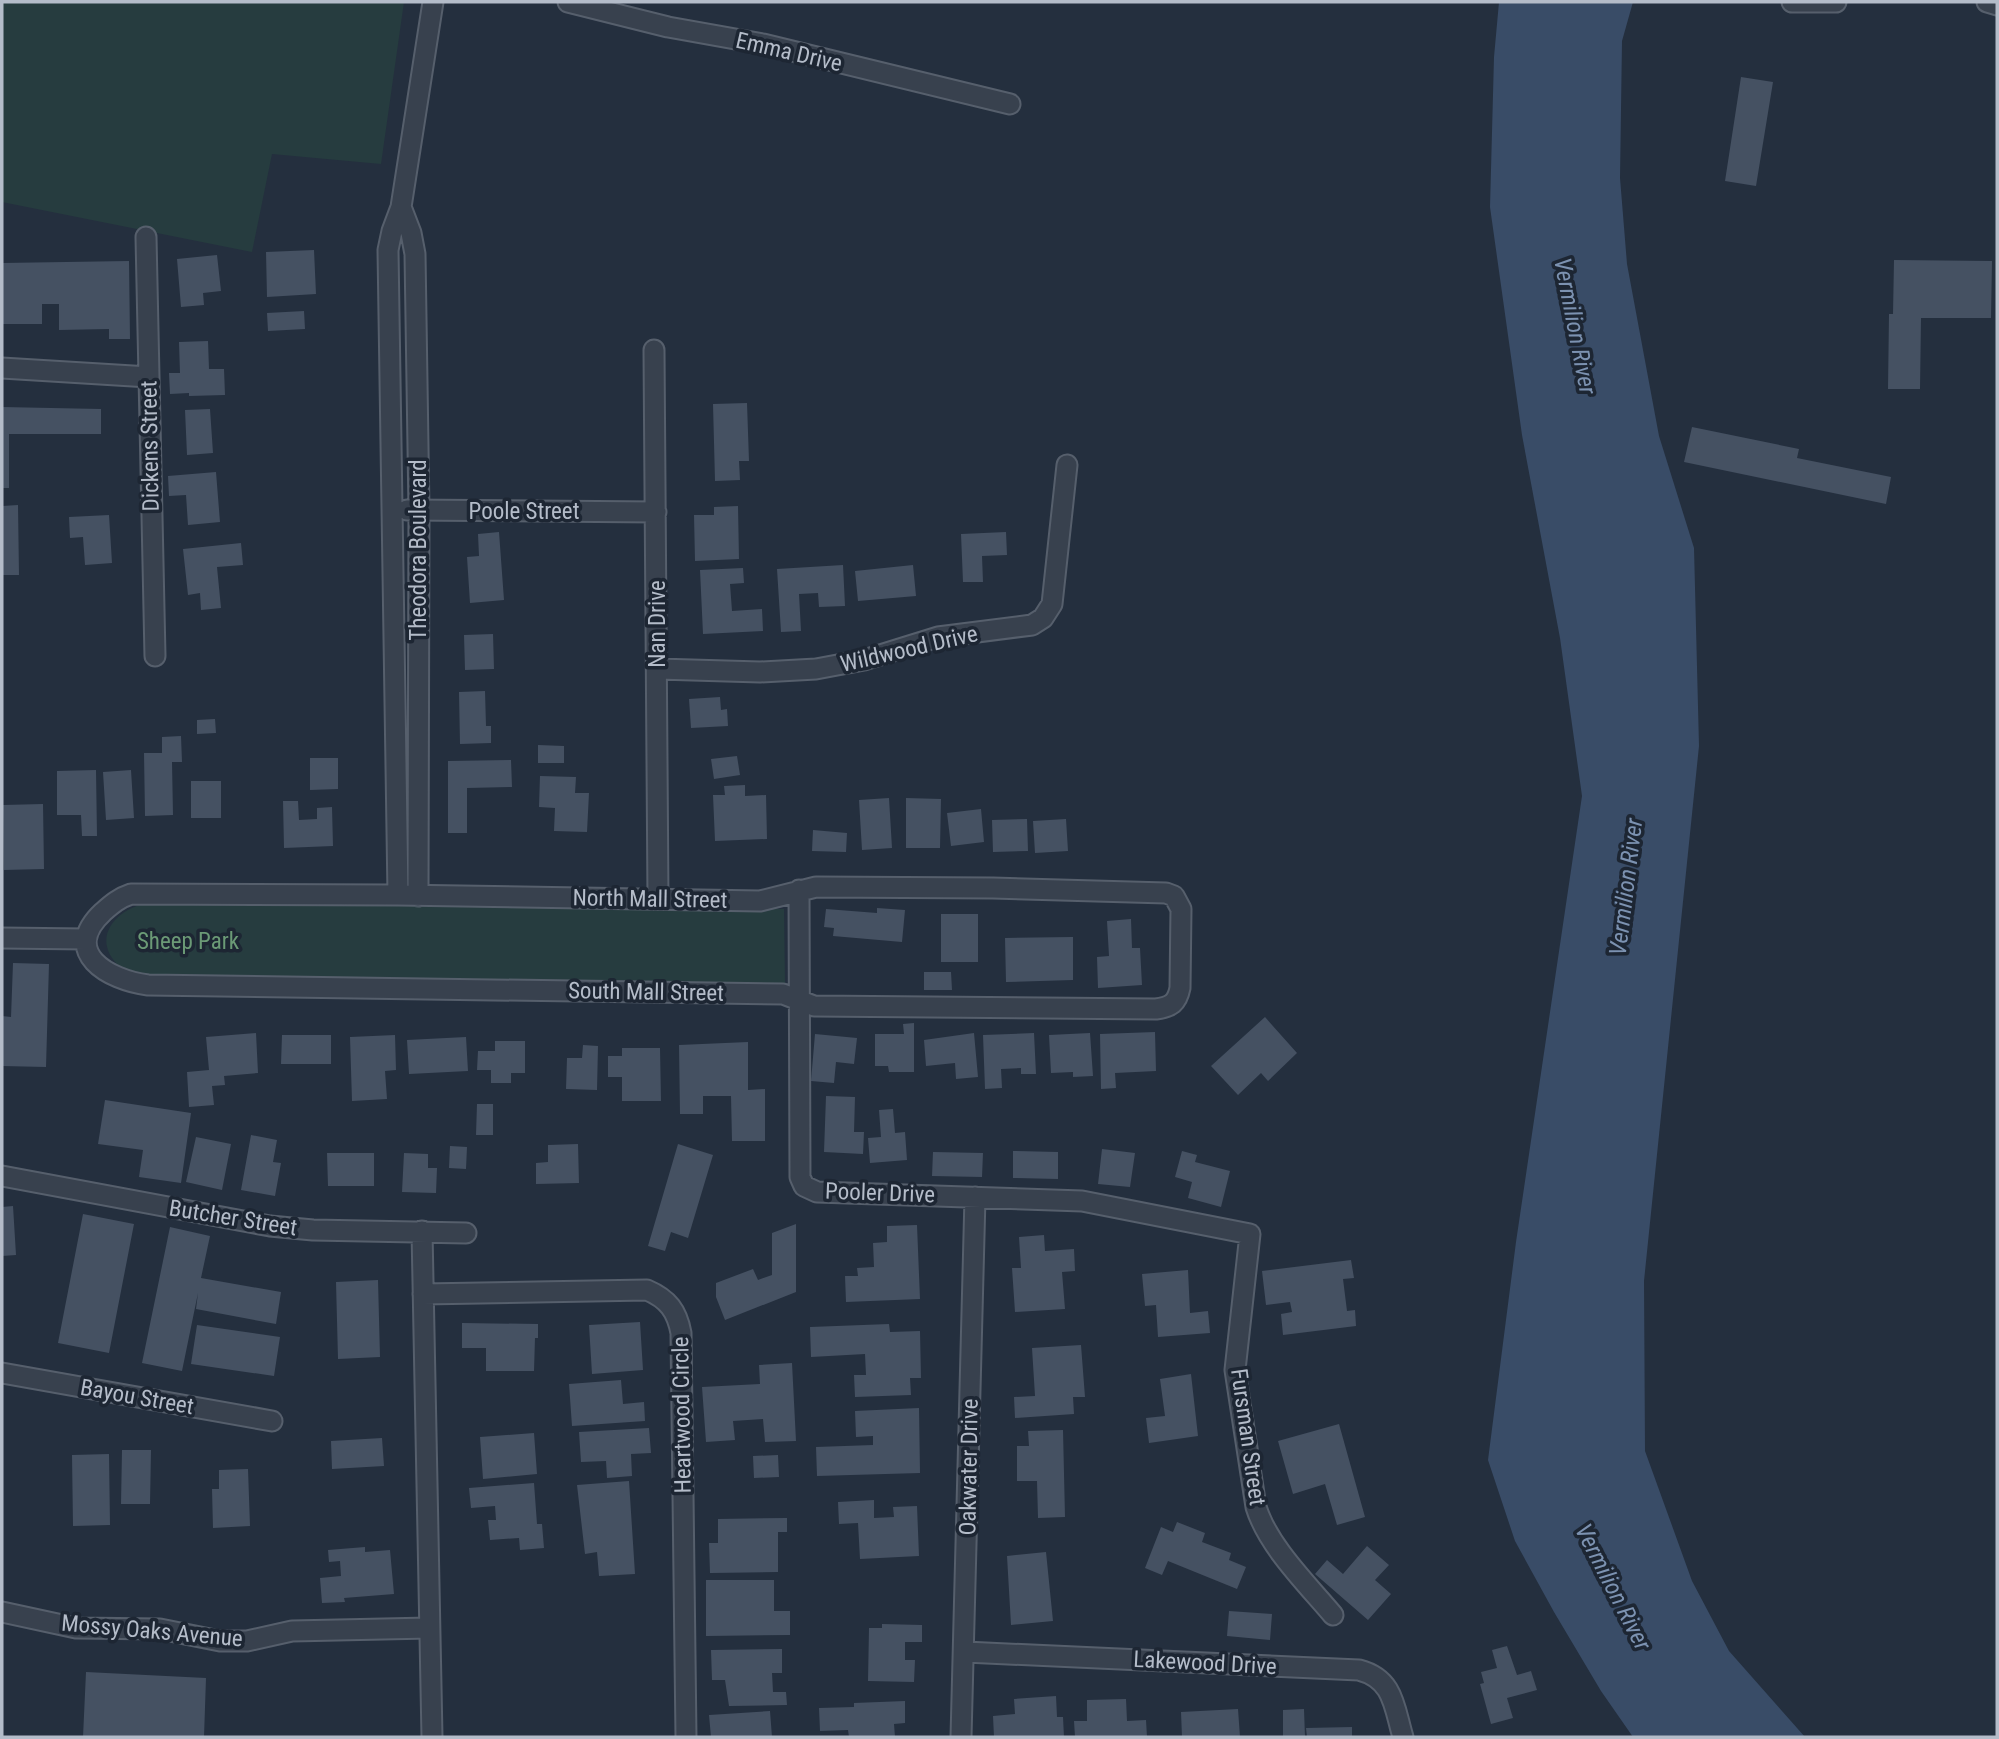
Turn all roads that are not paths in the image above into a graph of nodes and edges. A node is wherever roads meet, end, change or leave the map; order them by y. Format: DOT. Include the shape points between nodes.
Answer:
graph roads {
  1 [pos="433,2"];
  2 [pos="568,2"];
  3 [pos="1793,2"];
  4 [pos="1836,2"];
  5 [pos="1010,104"];
  6 [pos="401,207"];
  7 [pos="146,237"];
  8 [pos="654,350"];
  9 [pos="2,368"];
  10 [pos="149,377"];
  11 [pos="1067,465"];
  12 [pos="392,509"];
  13 [pos="419,510"];
  14 [pos="656,512"];
  15 [pos="155,656"];
  16 [pos="657,669"];
  17 [pos="799,890"];
  18 [pos="398,895"];
  19 [pos="418,896"];
  20 [pos="658,898"];
  21 [pos="2,938"];
  22 [pos="86,939"];
  23 [pos="1181,952"];
  24 [pos="801,1002"];
  25 [pos="2,1176"];
  26 [pos="975,1197"];
  27 [pos="422,1231"];
  28 [pos="466,1233"];
  29 [pos="1250,1234"];
  30 [pos="423,1294"];
  31 [pos="2,1373"];
  32 [pos="272,1421"];
  33 [pos="2,1612"];
  34 [pos="1333,1615"];
  35 [pos="429,1628"];
  36 [pos="965,1652"];
  37 [pos="432,1737"];
  38 [pos="685,1737"];
  39 [pos="961,1737"];
  40 [pos="1403,1737"];
  1 -- 6 [label="street, Theodora Boulevard"];
  2 -- 5 [label="street, Emma Drive"];
  3 -- 4 [label="street"];
  6 -- 12 [label="street, Theodora Boulevard" via="388,250"];
  6 -- 13 [label="street, Theodora Boulevard" via="415,254"];
  7 -- 10 [label="street, Dickens Street"];
  8 -- 14 [label="street, Nan Drive"];
  9 -- 10 [label="street"];
  10 -- 15 [label="street, Dickens Street"];
  11 -- 16 [label="street, Wildwood Drive" via="1052,604 1032,625 939,637 816,669"];
  12 -- 13 [label="street, Poole Street"];
  12 -- 18 [label="street, Theodora Boulevard"];
  13 -- 14 [label="street, Poole Street"];
  13 -- 19 [label="street, Theodora Boulevard"];
  14 -- 16 [label="street, Nan Drive"];
  16 -- 20 [label="street, Nan Drive"];
  17 -- 20 [label="street, North Mall Street" via="761,901"];
  17 -- 23 [label="street, North Mall Street" via="1157,891 1180,902"];
  17 -- 24 [label="street, Pooler Drive"];
  18 -- 19 [label="street, North Mall Street"];
  18 -- 22 [label="street, North Mall Street" via="131,894 113,903 92,925"];
  19 -- 20 [label="street, North Mall Street"];
  21 -- 22 [label="street"];
  22 -- 24 [label="street, South Mall Street" via="88,952 101,969 122,981 148,985 783,994"];
  23 -- 24 [label="street, South Mall Street" via="1178,998 1164,1008 814,1006"];
  24 -- 26 [label="street, Pooler Drive" via="800,1177 804,1186 817,1192"];
  25 -- 27 [label="street, Butcher Street" via="270,1226"];
  26 -- 29 [label="street, Pooler Drive" via="1082,1201"];
  26 -- 36 [label="street, Oakwater Drive"];
  27 -- 28 [label="street, Butcher Street"];
  27 -- 30 [label="street"];
  29 -- 34 [label="street, Fursman Street" via="1235,1370 1255,1507 1264,1528"];
  30 -- 35 [label="street"];
  30 -- 38 [label="street, Heartwood Circle" via="647,1290 669,1303 678,1316"];
  31 -- 32 [label="street, Bayou Street"];
  33 -- 35 [label="street, Mossy Oaks Avenue" via="76,1628 160,1629 220,1641 247,1641 292,1631"];
  35 -- 37 [label="street"];
  36 -- 39 [label="street, Oakwater Drive"];
  36 -- 40 [label="street, Lakewood Drive" via="1359,1670 1373,1674 1387,1687"];
}
